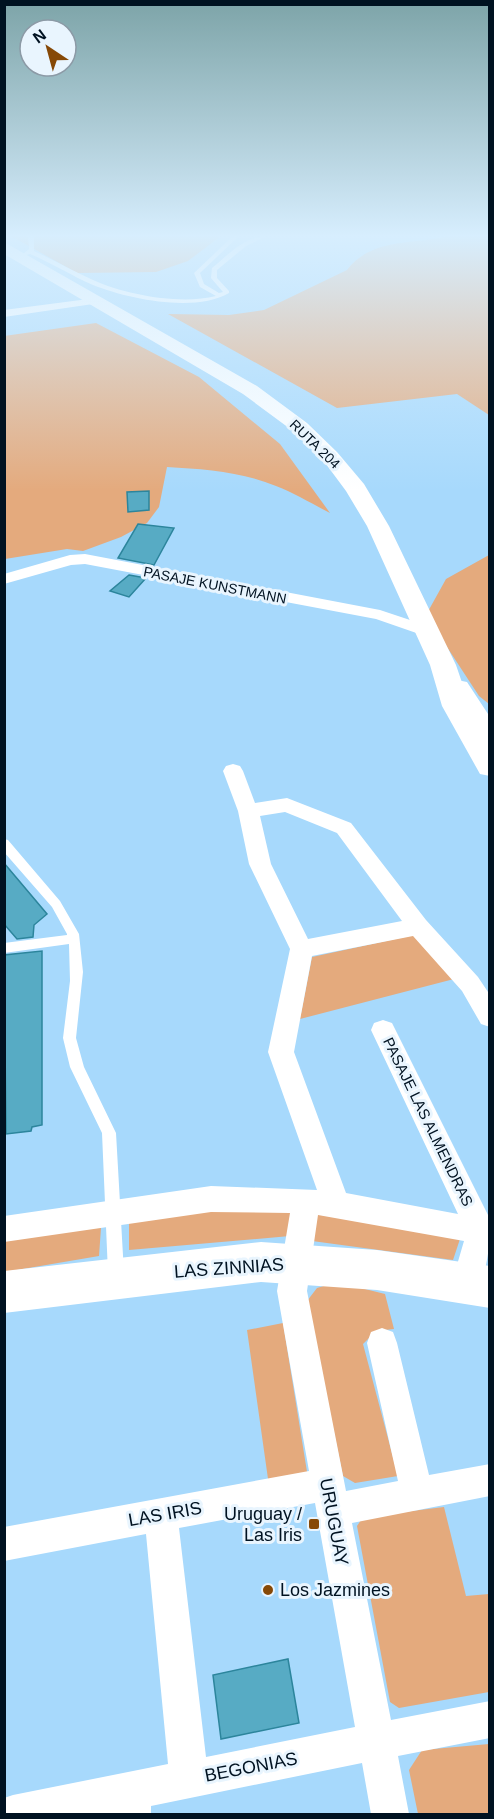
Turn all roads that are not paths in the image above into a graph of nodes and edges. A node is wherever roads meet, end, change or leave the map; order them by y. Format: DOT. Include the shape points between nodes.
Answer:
graph roads {
  1 [pos="129,321"];
  2 [pos="4,579"];
  3 [pos="425,631"];
  4 [pos="443,665"];
  5 [pos="489,736"];
  6 [pos="489,767"];
  7 [pos="233,771"];
  8 [pos="248,811"];
  9 [pos="4,843"];
  10 [pos="418,926"];
  11 [pos="74,939"];
  12 [pos="4,948"];
  13 [pos="302,949"];
  14 [pos="489,1017"];
  15 [pos="383,1030"];
  16 [pos="306,1201"];
  17 [pos="336,1204"];
  18 [pos="114,1214"];
  19 [pos="4,1229"];
  20 [pos="485,1232"];
  21 [pos="294,1264"];
  22 [pos="116,1278"];
  23 [pos="478,1284"];
  24 [pos="4,1292"];
  25 [pos="382,1343"];
  26 [pos="489,1480"];
  27 [pos="417,1494"];
  28 [pos="329,1497"];
  29 [pos="160,1515"];
  30 [pos="4,1544"];
  31 [pos="489,1719"];
  32 [pos="376,1742"];
  33 [pos="189,1779"];
  34 [pos="132,1803"];
  35 [pos="13,1815"];
  36 [pos="390,1815"];
  1 -- 3 [label="main road, RUTA 204" via="249,390 315,441 368,507"];
  2 -- 3 [label="street, PASAJE KUNSTMANN" via="85,559 380,615"];
  3 -- 4 [label="main road, RUTA 204"];
  4 -- 5 [label="main road"];
  4 -- 6 [label="main road, RUTA 204" via="456,706"];
  7 -- 8 [label="street"];
  8 -- 10 [label="street" via="287,806 344,828"];
  8 -- 13 [label="street" via="260,864"];
  9 -- 11 [label="lane" via="60,910"];
  10 -- 13 [label="street"];
  10 -- 14 [label="street" via="470,984"];
  11 -- 12 [label="lane"];
  11 -- 18 [label="lane" via="76,981 68,1027 70,1044 77,1068 109,1132"];
  13 -- 17 [label="street" via="281,1052"];
  15 -- 20 [label="street, PASAJE LAS ALMENDRAS"];
  16 -- 17 [label="street"];
  16 -- 18 [label="street" via="211,1199"];
  16 -- 21 [label="street, URUGUAY"];
  17 -- 20 [label="street"];
  18 -- 19 [label="street"];
  18 -- 22 [label="lane"];
  20 -- 23 [label="street"];
  21 -- 22 [label="main road, LAS ZINNIAS" via="261,1262"];
  21 -- 23 [label="main road, LAS ZINNIAS" via="377,1270"];
  21 -- 28 [label="street, URUGUAY" via="292,1292"];
  22 -- 24 [label="main road, LAS ZINNIAS"];
  25 -- 27 [label="street"];
  26 -- 27 [label="street, LAS IRIS"];
  27 -- 28 [label="street, LAS IRIS"];
  28 -- 29 [label="street, LAS IRIS"];
  28 -- 32 [label="street, URUGUAY"];
  29 -- 30 [label="street, LAS IRIS"];
  29 -- 33 [label="street"];
  31 -- 32 [label="street, BEGONIAS"];
  32 -- 33 [label="street, BEGONIAS"];
  32 -- 36 [label="street, URUGUAY"];
  33 -- 34 [label="street, BEGONIAS"];
  34 -- 35 [label="street, BEGONIAS"];
}
